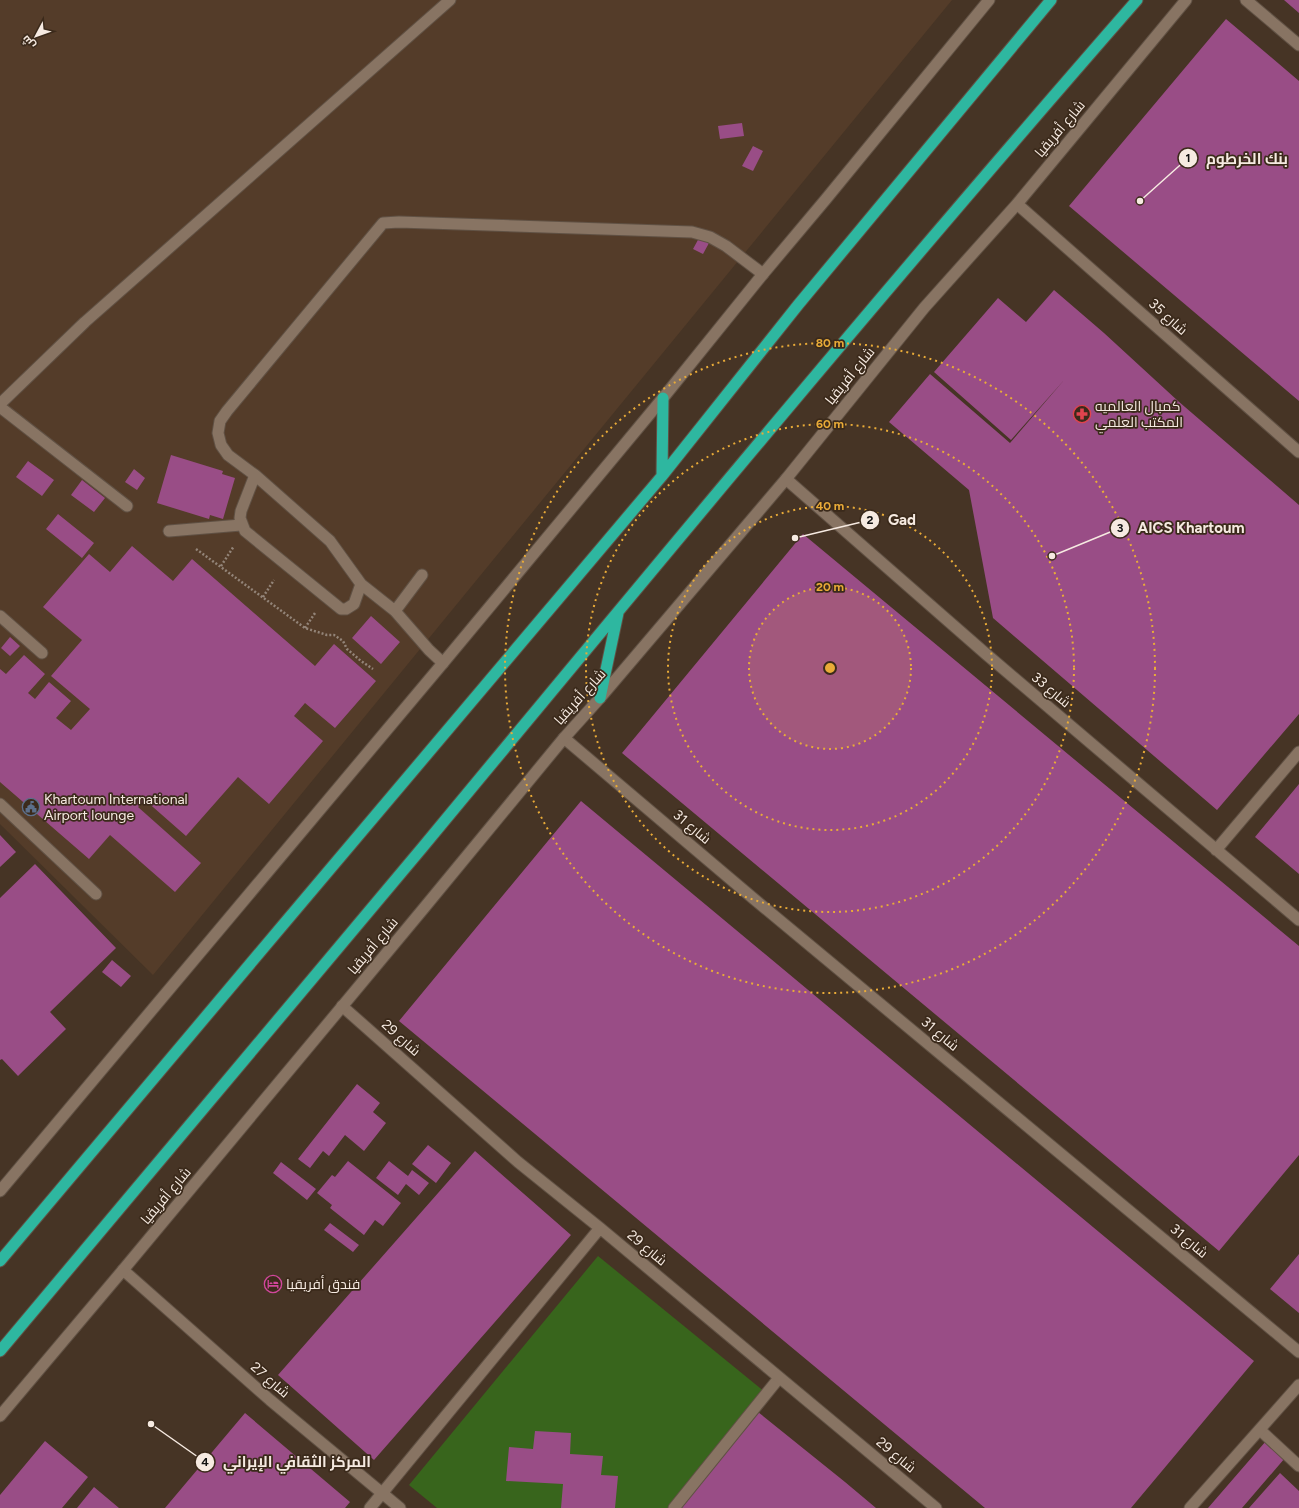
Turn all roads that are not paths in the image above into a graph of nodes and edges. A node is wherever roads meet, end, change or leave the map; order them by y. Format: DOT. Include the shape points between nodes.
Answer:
graph roads {
  1 [pos="450,0"];
  2 [pos="989,0"];
  3 [pos="1051,0"];
  4 [pos="1137,0"];
  5 [pos="1186,0"];
  6 [pos="1246,0"];
  7 [pos="1299,45"];
  8 [pos="1017,204"];
  9 [pos="763,274"];
  10 [pos="663,398"];
  11 [pos="0,404"];
  12 [pos="0,407"];
  13 [pos="1299,452"];
  14 [pos="255,476"];
  15 [pos="662,476"];
  16 [pos="786,479"];
  17 [pos="127,506"];
  18 [pos="241,525"];
  19 [pos="170,531"];
  20 [pos="422,575"];
  21 [pos="362,584"];
  22 [pos="619,610"];
  23 [pos="395,611"];
  24 [pos="0,616"];
  25 [pos="42,653"];
  26 [pos="443,663"];
  27 [pos="600,698"];
  28 [pos="564,738"];
  29 [pos="1299,752"];
  30 [pos="0,804"];
  31 [pos="1216,850"];
  32 [pos="96,894"];
  33 [pos="1299,920"];
  34 [pos="342,1006"];
  35 [pos="0,1191"];
  36 [pos="600,1228"];
  37 [pos="0,1262"];
  38 [pos="123,1270"];
  39 [pos="0,1351"];
  40 [pos="1299,1352"];
  41 [pos="780,1378"];
  42 [pos="1299,1385"];
  43 [pos="0,1416"];
  44 [pos="1260,1430"];
  45 [pos="1299,1466"];
  46 [pos="382,1493"];
  47 [pos="370,1508"];
  48 [pos="400,1508"];
  49 [pos="674,1508"];
  50 [pos="936,1508"];
  51 [pos="1190,1508"];
  1 -- 11 [label="street" via="85,322"];
  2 -- 9 [label="street"];
  3 -- 15 [label="highway" via="803,299"];
  4 -- 22 [label="highway, شارع أفريقيا" via="992,167"];
  5 -- 8 [label="street, شارع أفريقيا"];
  6 -- 7 [label="street"];
  8 -- 13 [label="street, شارع 35"];
  8 -- 16 [label="street, شارع أفريقيا" via="924,308"];
  9 -- 10 [label="street"];
  9 -- 14 [label="street" via="726,246 710,237 692,232 383,223 220,421 218,433 221,445 228,455"];
  10 -- 15 [label="highway"];
  10 -- 26 [label="street"];
  12 -- 17 [label="street"];
  14 -- 18 [label="street" via="241,511"];
  14 -- 21 [label="street" via="330,541"];
  15 -- 37 [label="highway"];
  16 -- 27 [label="street, شارع أفريقيا"];
  16 -- 31 [label="street, شارع 33"];
  18 -- 19 [label="street"];
  18 -- 21 [label="street" via="250,536 341,609 354,604"];
  20 -- 23 [label="street"];
  21 -- 23 [label="street"];
  22 -- 27 [label="highway"];
  22 -- 39 [label="highway, شارع أفريقيا"];
  23 -- 26 [label="street"];
  24 -- 25 [label="street"];
  26 -- 35 [label="street"];
  27 -- 28 [label="street, شارع أفريقيا"];
  28 -- 34 [label="street, شارع أفريقيا"];
  28 -- 40 [label="street, شارع 31"];
  29 -- 31 [label="street"];
  30 -- 32 [label="street"];
  31 -- 33 [label="street, شارع 33"];
  34 -- 36 [label="street, شارع 29" via="518,1162"];
  34 -- 38 [label="street, شارع أفريقيا"];
  36 -- 41 [label="street, شارع 29"];
  36 -- 46 [label="street"];
  38 -- 43 [label="street, شارع أفريقيا"];
  38 -- 46 [label="street, شارع 27" via="270,1400"];
  41 -- 49 [label="street"];
  41 -- 50 [label="street, شارع 29"];
  42 -- 44 [label="street"];
  44 -- 45 [label="street"];
  44 -- 51 [label="street"];
  46 -- 47 [label="street"];
  46 -- 48 [label="street, شارع 27"];
}
